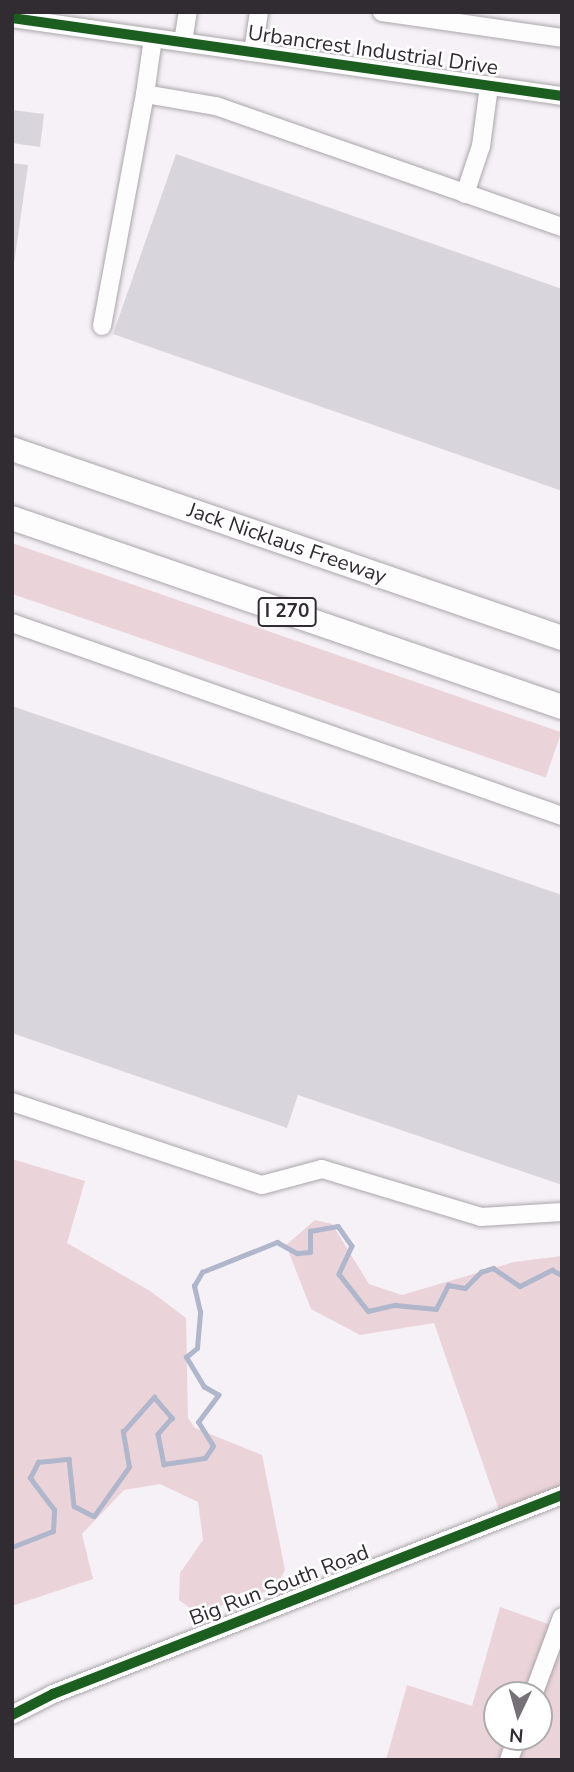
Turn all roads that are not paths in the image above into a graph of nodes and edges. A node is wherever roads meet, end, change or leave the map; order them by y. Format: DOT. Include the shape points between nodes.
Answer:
graph roads {
  1 [pos="188,12"];
  2 [pos="259,12"];
  3 [pos="382,12"];
  4 [pos="12,18"];
  5 [pos="153,38"];
  6 [pos="562,38"];
  7 [pos="183,42"];
  8 [pos="253,52"];
  9 [pos="489,86"];
  10 [pos="145,94"];
  11 [pos="562,96"];
  12 [pos="465,194"];
  13 [pos="562,227"];
  14 [pos="102,326"];
  15 [pos="12,449"];
  16 [pos="12,518"];
  17 [pos="12,624"];
  18 [pos="562,638"];
  19 [pos="562,707"];
  20 [pos="562,816"];
  21 [pos="12,1102"];
  22 [pos="562,1212"];
  23 [pos="562,1496"];
  24 [pos="562,1616"];
  25 [pos="538,1681"];
  26 [pos="12,1715"];
  1 -- 7 [label="street"];
  2 -- 8 [label="street"];
  3 -- 6 [label="street"];
  4 -- 5 [label="street, Urbancrest Industrial Drive"];
  5 -- 7 [label="street, Urbancrest Industrial Drive"];
  5 -- 10 [label="street"];
  7 -- 8 [label="street, Urbancrest Industrial Drive"];
  8 -- 9 [label="street, Urbancrest Industrial Drive"];
  9 -- 11 [label="street, Urbancrest Industrial Drive"];
  9 -- 12 [label="street" via="481,146"];
  10 -- 12 [label="street" via="216,106"];
  10 -- 14 [label="street"];
  12 -- 13 [label="street"];
  15 -- 18 [label="highway, Jack Nicklaus Freeway"];
  16 -- 19 [label="highway, I 270"];
  17 -- 20 [label="street"];
  21 -- 22 [label="street" via="262,1185 322,1169 481,1217"];
  23 -- 26 [label="street, Big Run South Road" via="53,1694"];
  24 -- 25 [label="street"];
}
